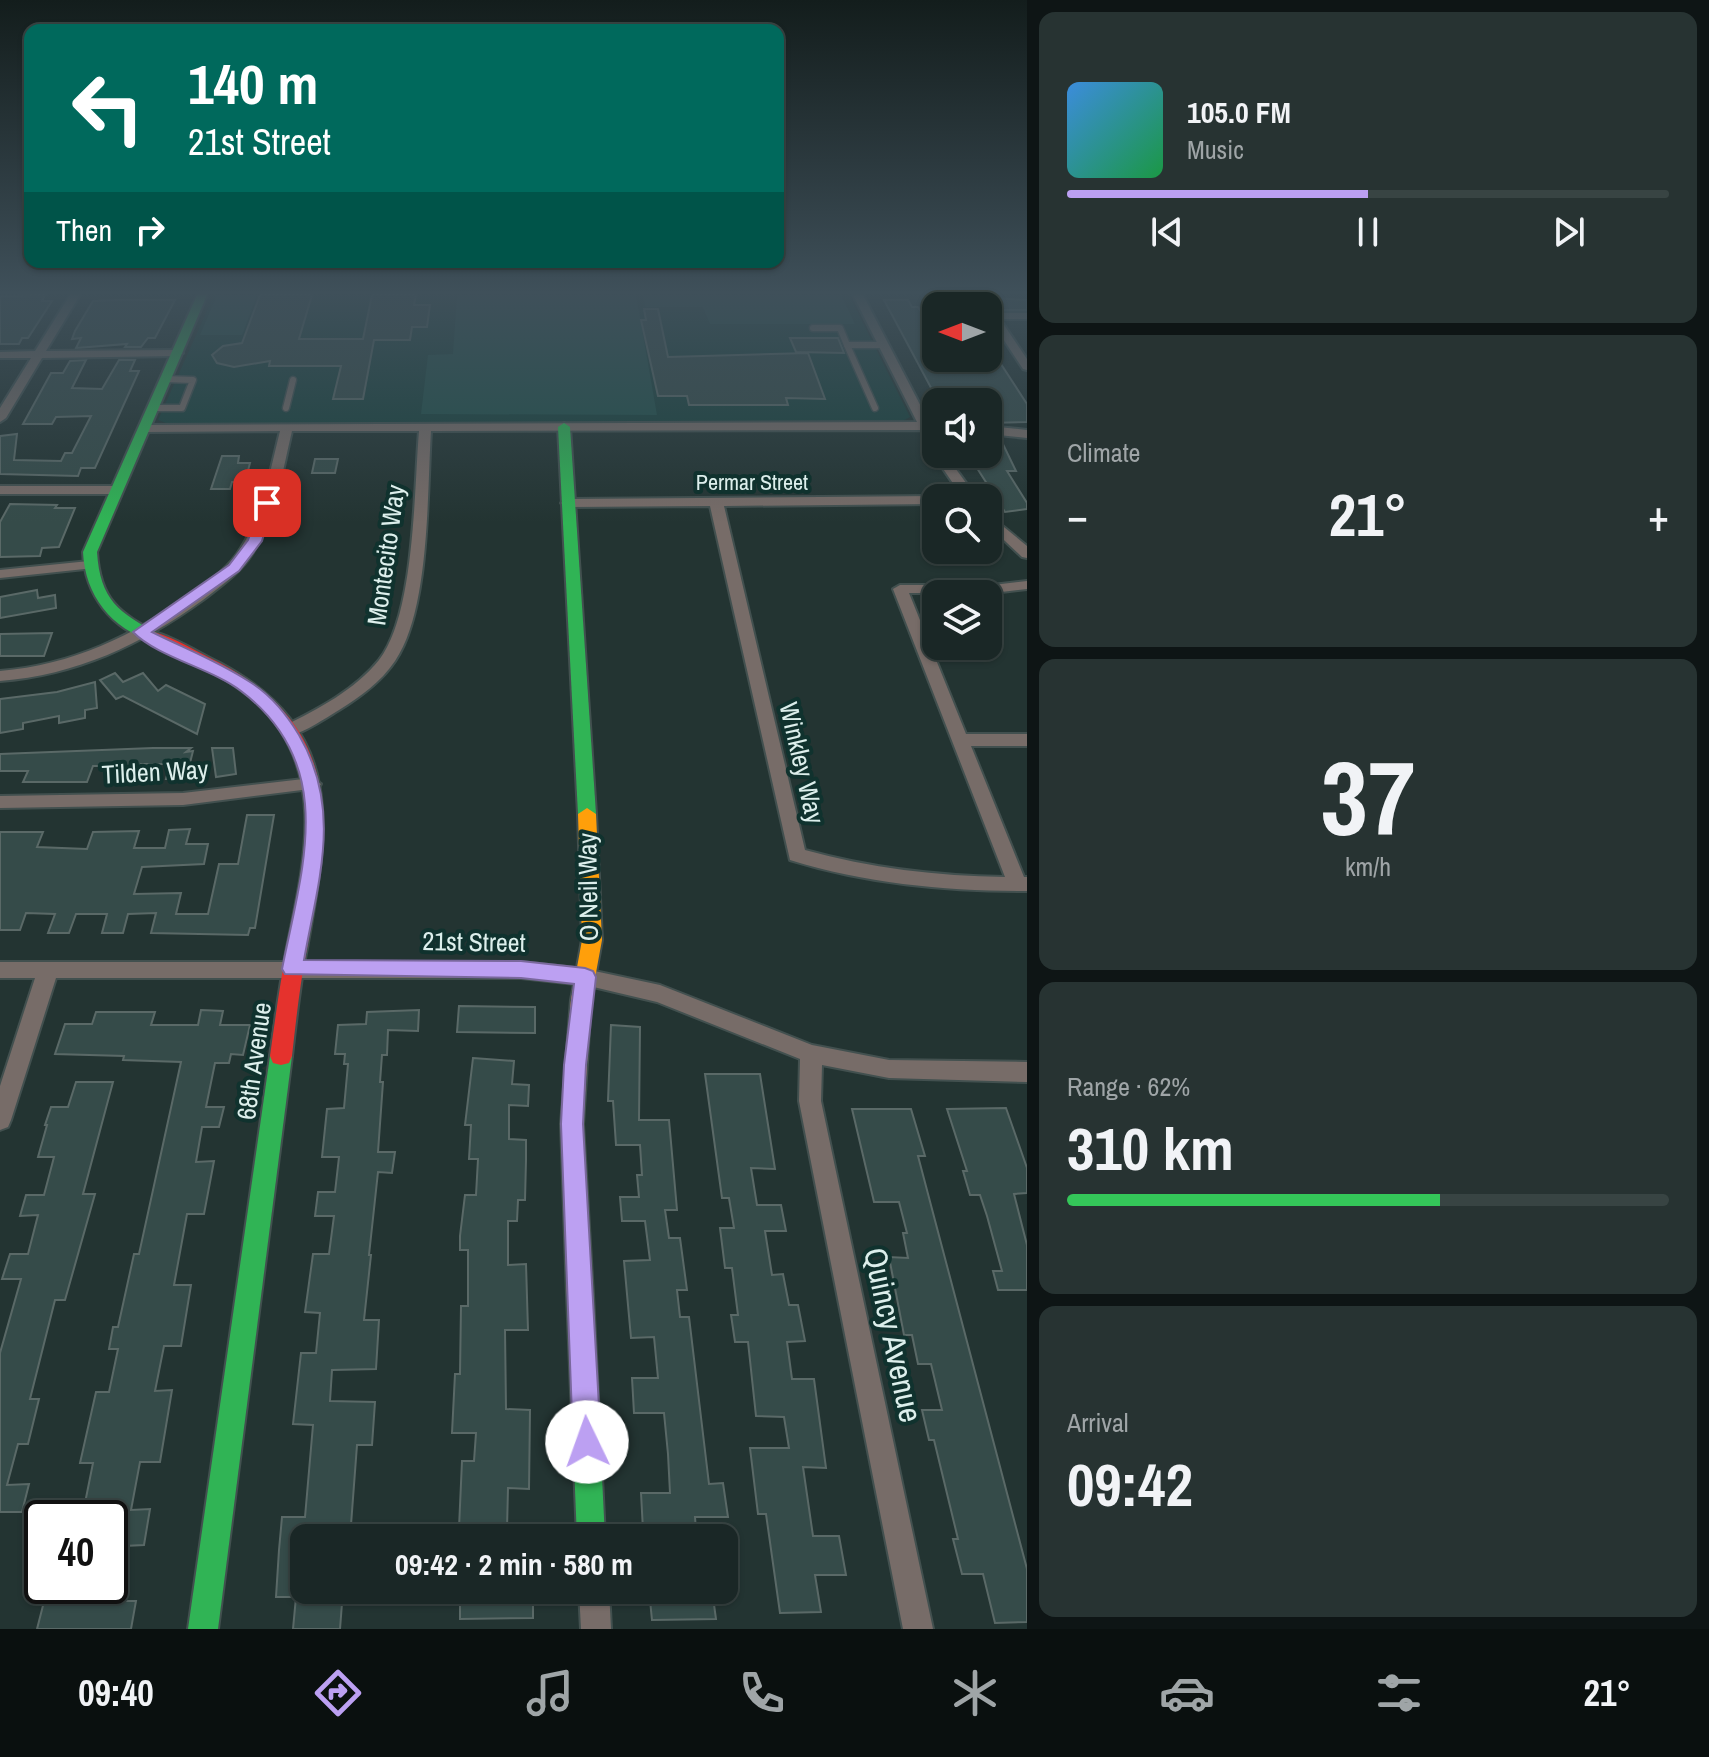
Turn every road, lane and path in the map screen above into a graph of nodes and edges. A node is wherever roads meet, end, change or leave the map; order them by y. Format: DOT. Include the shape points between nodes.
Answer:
graph roads {
  1 [pos="29,371"];
  2 [pos="169,371"];
  3 [pos="859,371"];
  4 [pos="899,371"];
  5 [pos="165,379"];
  6 [pos="293,380"];
  7 [pos="152,408"];
  8 [pos="286,408"];
  9 [pos="875,408"];
  10 [pos="922,412"];
  11 [pos="1,418"];
  12 [pos="922,426"];
  13 [pos="425,427"];
  14 [pos="564,427"];
  15 [pos="144,428"];
  16 [pos="287,428"];
  17 [pos="1002,431"];
  18 [pos="1027,434"];
  19 [pos="0,490"];
  20 [pos="115,490"];
  21 [pos="922,500"];
  22 [pos="716,502"];
  23 [pos="568,503"];
  24 [pos="1002,532"];
  25 [pos="1027,533"];
  26 [pos="1007,537"];
  27 [pos="1027,554"];
  28 [pos="89,565"];
  29 [pos="0,574"];
  30 [pos="1027,585"];
  31 [pos="141,632"];
  32 [pos="0,676"];
  33 [pos="290,730"];
  34 [pos="960,740"];
  35 [pos="1027,740"];
  36 [pos="312,784"];
  37 [pos="0,802"];
  38 [pos="1022,884"];
  39 [pos="293,969"];
  40 [pos="0,970"];
  41 [pos="48,970"];
  42 [pos="585,977"];
  43 [pos="811,1054"];
  44 [pos="1027,1072"];
  45 [pos="0,1120"];
  46 [pos="590,1524"];
  47 [pos="595,1604"];
  48 [pos="203,1629"];
  49 [pos="596,1629"];
  50 [pos="918,1629"];
  1 -- 11 [label="street"];
  2 -- 5 [label="street"];
  3 -- 9 [label="lane"];
  4 -- 10 [label="street"];
  5 -- 7 [label="street"];
  5 -- 7 [label="lane" via="193,380 182,408"];
  6 -- 8 [label="lane"];
  7 -- 15 [label="street"];
  12 -- 14 [label="street"];
  13 -- 14 [label="street"];
  13 -- 16 [label="street"];
  13 -- 33 [label="street, Montecito Way" via="408,610 397,645 352,694"];
  14 -- 23 [label="street, O Neil Way"];
  15 -- 16 [label="street"];
  15 -- 20 [label="street"];
  16 -- 31 [label="street" via="260,528 246,554 219,581"];
  17 -- 18 [label="street"];
  19 -- 20 [label="street"];
  20 -- 28 [label="street"];
  21 -- 22 [label="street, Permar Street"];
  22 -- 23 [label="street, Permar Street"];
  22 -- 38 [label="street, Winkley Way" via="797,855 883,877"];
  23 -- 42 [label="street, O Neil Way" via="592,908"];
  24 -- 26 [label="street"];
  25 -- 26 [label="street"];
  26 -- 27 [label="street"];
  28 -- 29 [label="street"];
  28 -- 31 [label="street, 68th Avenue" via="101,601"];
  30 -- 34 [label="street" via="900,589"];
  31 -- 32 [label="street" via="62,668"];
  31 -- 33 [label="street, 68th Avenue" via="246,686"];
  33 -- 36 [label="street, 68th Avenue"];
  34 -- 35 [label="street"];
  34 -- 38 [label="street"];
  36 -- 37 [label="street, Tilden Way" via="183,799"];
  36 -- 39 [label="street, 68th Avenue" via="317,839"];
  39 -- 41 [label="street, 21st Street"];
  39 -- 42 [label="street, 21st Street" via="521,970"];
  39 -- 48 [label="street, 68th Avenue"];
  40 -- 41 [label="street, 21st Street"];
  41 -- 45 [label="street"];
  42 -- 43 [label="street, 21st Street" via="660,994"];
  42 -- 46 [label="street, O Neil Way" via="572,1124"];
  43 -- 44 [label="street, 21st Street" via="889,1069"];
  43 -- 50 [label="street, Quincy Avenue" via="810,1101"];
  47 -- 49 [label="street"];
}
